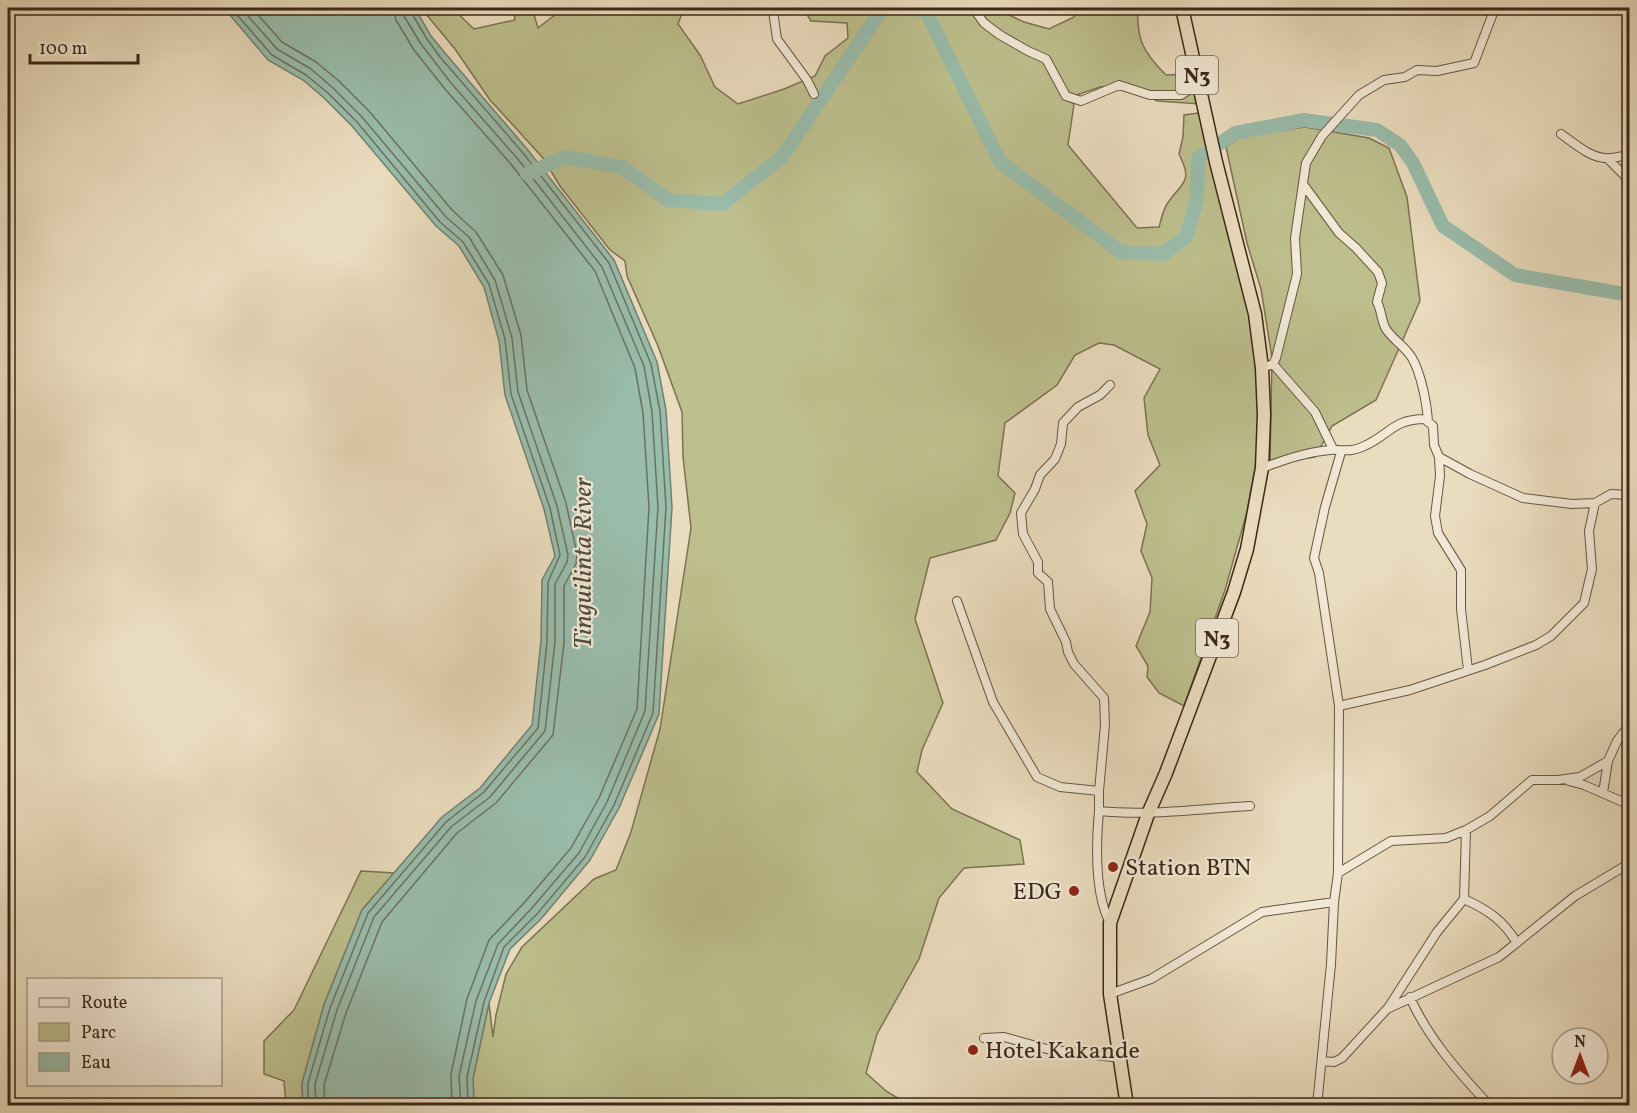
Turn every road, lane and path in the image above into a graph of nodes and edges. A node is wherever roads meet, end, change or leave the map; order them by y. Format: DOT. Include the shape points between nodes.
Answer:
graph roads {
  1 [pos="775,8"];
  2 [pos="972,8"];
  3 [pos="1182,8"];
  4 [pos="1496,8"];
  5 [pos="1623,8"];
  6 [pos="1629,15"];
  7 [pos="1199,83"];
  8 [pos="814,94"];
  9 [pos="1561,134"];
  10 [pos="1629,156"];
  11 [pos="1608,159"];
  12 [pos="1629,181"];
  13 [pos="1303,184"];
  14 [pos="1268,366"];
  15 [pos="1110,385"];
  16 [pos="1428,422"];
  17 [pos="1337,451"];
  18 [pos="1439,457"];
  19 [pos="1262,468"];
  20 [pos="1629,495"];
  21 [pos="1595,503"];
  22 [pos="957,601"];
  23 [pos="1468,670"];
  24 [pos="1340,706"];
  25 [pos="1629,723"];
  26 [pos="1608,761"];
  27 [pos="1565,779"];
  28 [pos="1099,791"];
  29 [pos="1603,793"];
  30 [pos="1629,805"];
  31 [pos="1250,806"];
  32 [pos="1099,811"];
  33 [pos="1148,814"];
  34 [pos="1466,830"];
  35 [pos="1629,863"];
  36 [pos="1338,873"];
  37 [pos="1464,899"];
  38 [pos="1334,902"];
  39 [pos="1110,923"];
  40 [pos="1517,943"];
  41 [pos="1110,994"];
  42 [pos="1410,997"];
  43 [pos="1387,1009"];
  44 [pos="984,1038"];
  45 [pos="1120,1058"];
  46 [pos="1322,1061"];
  47 [pos="1127,1106"];
  48 [pos="1317,1106"];
  49 [pos="1490,1106"];
  1 -- 8 [label="street" via="777,39"];
  2 -- 7 [label="street" via="1000,35 1046,59 1066,96 1081,101 1119,85 1150,95 1181,95"];
  3 -- 7 [label="highway, N3"];
  4 -- 13 [label="street" via="1474,63 1437,71 1417,70 1405,77 1384,80 1359,94 1322,136 1306,163"];
  5 -- 6 [label="street"];
  7 -- 14 [label="highway, N3"];
  9 -- 11 [label="street" via="1591,154"];
  10 -- 11 [label="street"];
  11 -- 12 [label="street"];
  13 -- 14 [label="street" via="1295,238 1297,274"];
  13 -- 16 [label="street" via="1339,233 1378,272 1382,283 1377,302 1383,321 1413,359 1428,404"];
  14 -- 17 [label="street" via="1315,412"];
  14 -- 19 [label="highway, N3"];
  15 -- 28 [label="street" via="1078,407 1063,423 1055,459 1040,475 1021,513 1023,534 1038,562 1038,573 1048,582 1050,609 1068,652 1104,698"];
  16 -- 17 [label="street" via="1414,419 1399,423 1363,447"];
  16 -- 18 [label="street" via="1433,426"];
  17 -- 19 [label="street" via="1301,454"];
  17 -- 24 [label="street" via="1314,558"];
  18 -- 21 [label="street" via="1523,498"];
  18 -- 23 [label="street" via="1435,516 1438,533 1461,570"];
  19 -- 33 [label="highway, N3" via="1247,549 1234,592"];
  20 -- 21 [label="street" via="1611,494"];
  21 -- 23 [label="street" via="1589,531 1592,569 1584,603 1551,636 1536,645"];
  22 -- 28 [label="street" via="993,702 1037,777 1060,787"];
  23 -- 24 [label="street" via="1410,690"];
  24 -- 36 [label="street"];
  25 -- 26 [label="street"];
  26 -- 27 [label="street" via="1580,777"];
  26 -- 29 [label="street"];
  27 -- 29 [label="street"];
  27 -- 34 [label="street" via="1532,780 1490,816"];
  28 -- 32 [label="street"];
  29 -- 30 [label="street"];
  31 -- 33 [label="street"];
  32 -- 33 [label="street"];
  32 -- 39 [label="street" via="1096,843 1102,908"];
  33 -- 39 [label="highway, N3"];
  34 -- 36 [label="street" via="1446,838 1391,840"];
  34 -- 37 [label="street"];
  35 -- 40 [label="street" via="1575,896"];
  36 -- 38 [label="street"];
  37 -- 40 [label="street" via="1487,910"];
  37 -- 43 [label="street" via="1437,932"];
  38 -- 41 [label="street" via="1263,912 1151,979"];
  38 -- 46 [label="street"];
  39 -- 41 [label="highway, N3"];
  40 -- 42 [label="street" via="1499,957"];
  41 -- 45 [label="highway, N3"];
  42 -- 43 [label="street"];
  42 -- 49 [label="street" via="1448,1056"];
  43 -- 46 [label="street" via="1342,1058"];
  44 -- 45 [label="street" via="1004,1036 1047,1049"];
  45 -- 47 [label="highway, N3"];
  46 -- 48 [label="street"];
}
